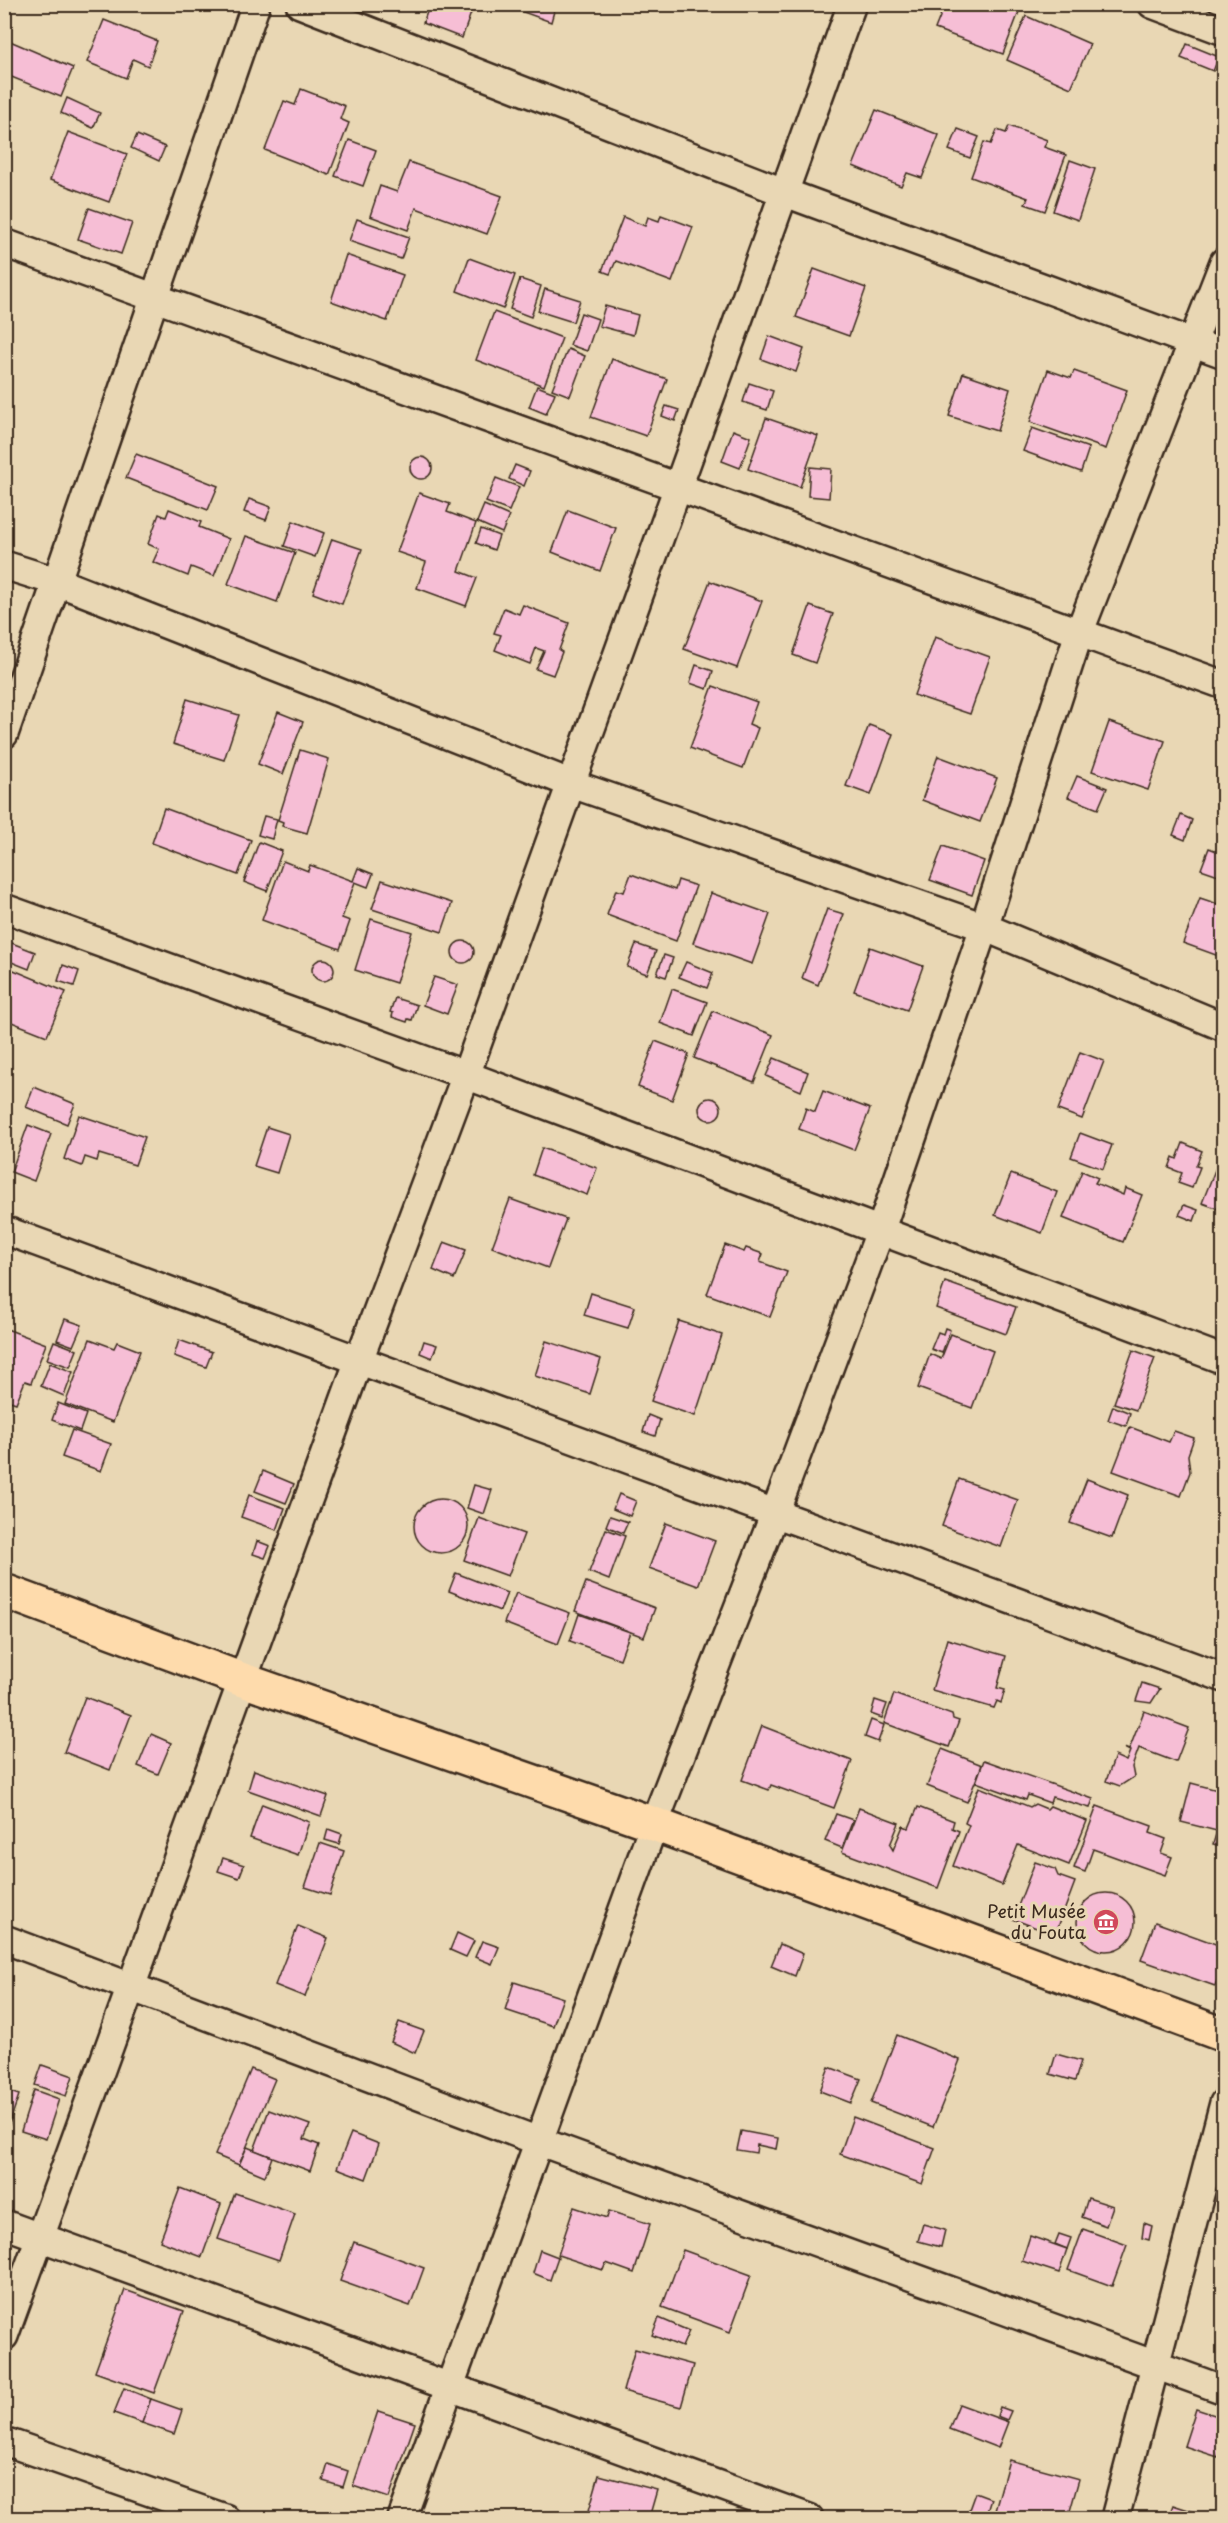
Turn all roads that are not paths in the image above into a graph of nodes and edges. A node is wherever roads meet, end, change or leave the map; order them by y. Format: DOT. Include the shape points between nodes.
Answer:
graph roads {
  1 [pos="256,4"];
  2 [pos="300,4"];
  3 [pos="852,4"];
  4 [pos="1152,4"];
  5 [pos="1224,31"];
  6 [pos="783,192"];
  7 [pos="4,243"];
  8 [pos="1224,262"];
  9 [pos="155,298"];
  10 [pos="1193,344"];
  11 [pos="1224,354"];
  12 [pos="677,487"];
  13 [pos="4,565"];
  14 [pos="58,582"];
  15 [pos="1079,633"];
  16 [pos="1224,685"];
  17 [pos="4,734"];
  18 [pos="572,784"];
  19 [pos="4,908"];
  20 [pos="984,927"];
  21 [pos="1224,1027"];
  22 [pos="466,1075"];
  23 [pos="881,1229"];
  24 [pos="4,1230"];
  25 [pos="359,1360"];
  26 [pos="1224,1360"];
  27 [pos="775,1513"];
  28 [pos="4,1591"];
  29 [pos="1224,1678"];
  30 [pos="243,1680"];
  31 [pos="654,1824"];
  32 [pos="4,1939"];
  33 [pos="131,1987"];
  34 [pos="1224,2035"];
  35 [pos="1224,2103"];
  36 [pos="537,2141"];
  37 [pos="4,2224"];
  38 [pos="40,2238"];
  39 [pos="4,2336"];
  40 [pos="1154,2366"];
  41 [pos="449,2388"];
  42 [pos="1224,2390"];
  43 [pos="4,2441"];
  44 [pos="225,2518"];
  45 [pos="402,2518"];
  46 [pos="809,2518"];
  47 [pos="1115,2518"];
  1 -- 9 [label="street"];
  2 -- 6 [label="street"];
  3 -- 6 [label="street"];
  4 -- 5 [label="street"];
  6 -- 10 [label="street"];
  6 -- 12 [label="street"];
  7 -- 9 [label="street"];
  8 -- 10 [label="street"];
  9 -- 12 [label="street"];
  9 -- 14 [label="street"];
  10 -- 11 [label="street"];
  10 -- 15 [label="street"];
  12 -- 15 [label="street"];
  12 -- 18 [label="street"];
  13 -- 14 [label="street"];
  14 -- 17 [label="street"];
  14 -- 18 [label="street"];
  15 -- 16 [label="street"];
  15 -- 20 [label="street"];
  18 -- 20 [label="street"];
  18 -- 22 [label="street"];
  19 -- 22 [label="street"];
  20 -- 21 [label="street"];
  20 -- 23 [label="street"];
  22 -- 23 [label="street"];
  22 -- 25 [label="street"];
  23 -- 26 [label="street"];
  23 -- 27 [label="street"];
  24 -- 25 [label="street"];
  25 -- 27 [label="street"];
  25 -- 30 [label="street"];
  27 -- 29 [label="street"];
  27 -- 31 [label="street"];
  28 -- 30 [label="highway"];
  30 -- 31 [label="highway"];
  30 -- 33 [label="street"];
  31 -- 34 [label="highway"];
  31 -- 36 [label="street"];
  32 -- 33 [label="street"];
  33 -- 36 [label="street"];
  33 -- 38 [label="street"];
  35 -- 40 [label="street"];
  36 -- 40 [label="street"];
  36 -- 41 [label="street"];
  37 -- 38 [label="street"];
  38 -- 39 [label="street"];
  38 -- 41 [label="street"];
  40 -- 42 [label="street"];
  40 -- 47 [label="street"];
  41 -- 45 [label="street"];
  41 -- 46 [label="street"];
  43 -- 44 [label="street"];
}
